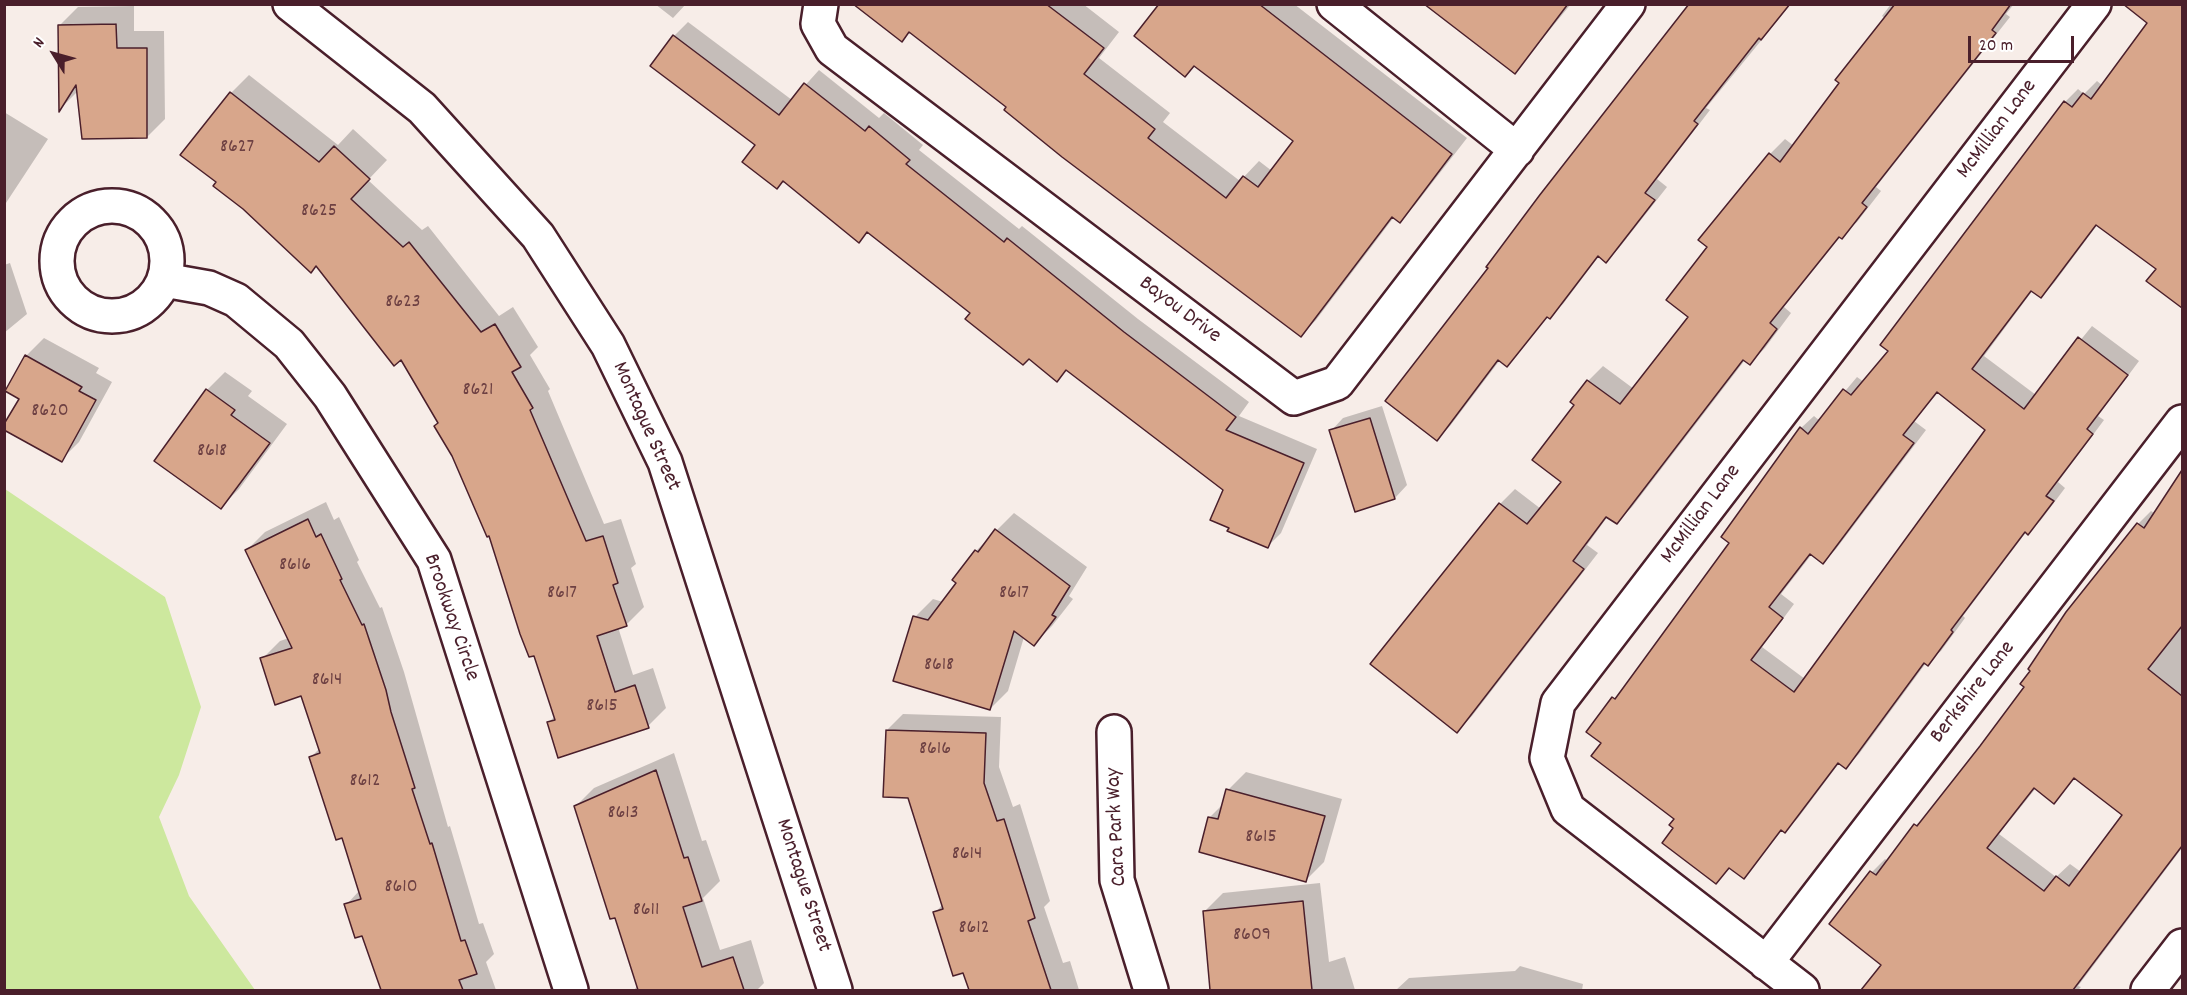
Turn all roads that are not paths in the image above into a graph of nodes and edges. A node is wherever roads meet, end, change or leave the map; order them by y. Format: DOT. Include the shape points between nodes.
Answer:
graph roads {
  1 [pos="290,4"];
  2 [pos="821,4"];
  3 [pos="1334,4"];
  4 [pos="1628,4"];
  5 [pos="2094,4"];
  6 [pos="1516,150"];
  7 [pos="164,280"];
  8 [pos="2182,422"];
  9 [pos="1114,732"];
  10 [pos="2182,946"];
  11 [pos="1767,963"];
  12 [pos="571,990"];
  13 [pos="835,990"];
  14 [pos="1151,990"];
  15 [pos="1802,990"];
  16 [pos="2148,990"];
  1 -- 13 [label="street, Montague Street" via="422,108 538,236 608,345 665,462"];
  2 -- 6 [label="street, Bayou Drive" via="818,24 832,49 1294,398 1337,383"];
  3 -- 6 [label="street"];
  4 -- 6 [label="street, Bayou Drive"];
  5 -- 11 [label="street, McMillian Lane" via="1558,703 1547,758 1568,809"];
  7 -- 12 [label="street, Brookway Circle" via="209,288 236,300 289,344 330,396 434,560"];
  8 -- 11 [label="street, Berkshire Lane"];
  9 -- 14 [label="street, Cara Park Way" via="1117,880"];
  10 -- 16 [label="street"];
  11 -- 15 [label="street, McMillian Lane"];
}
